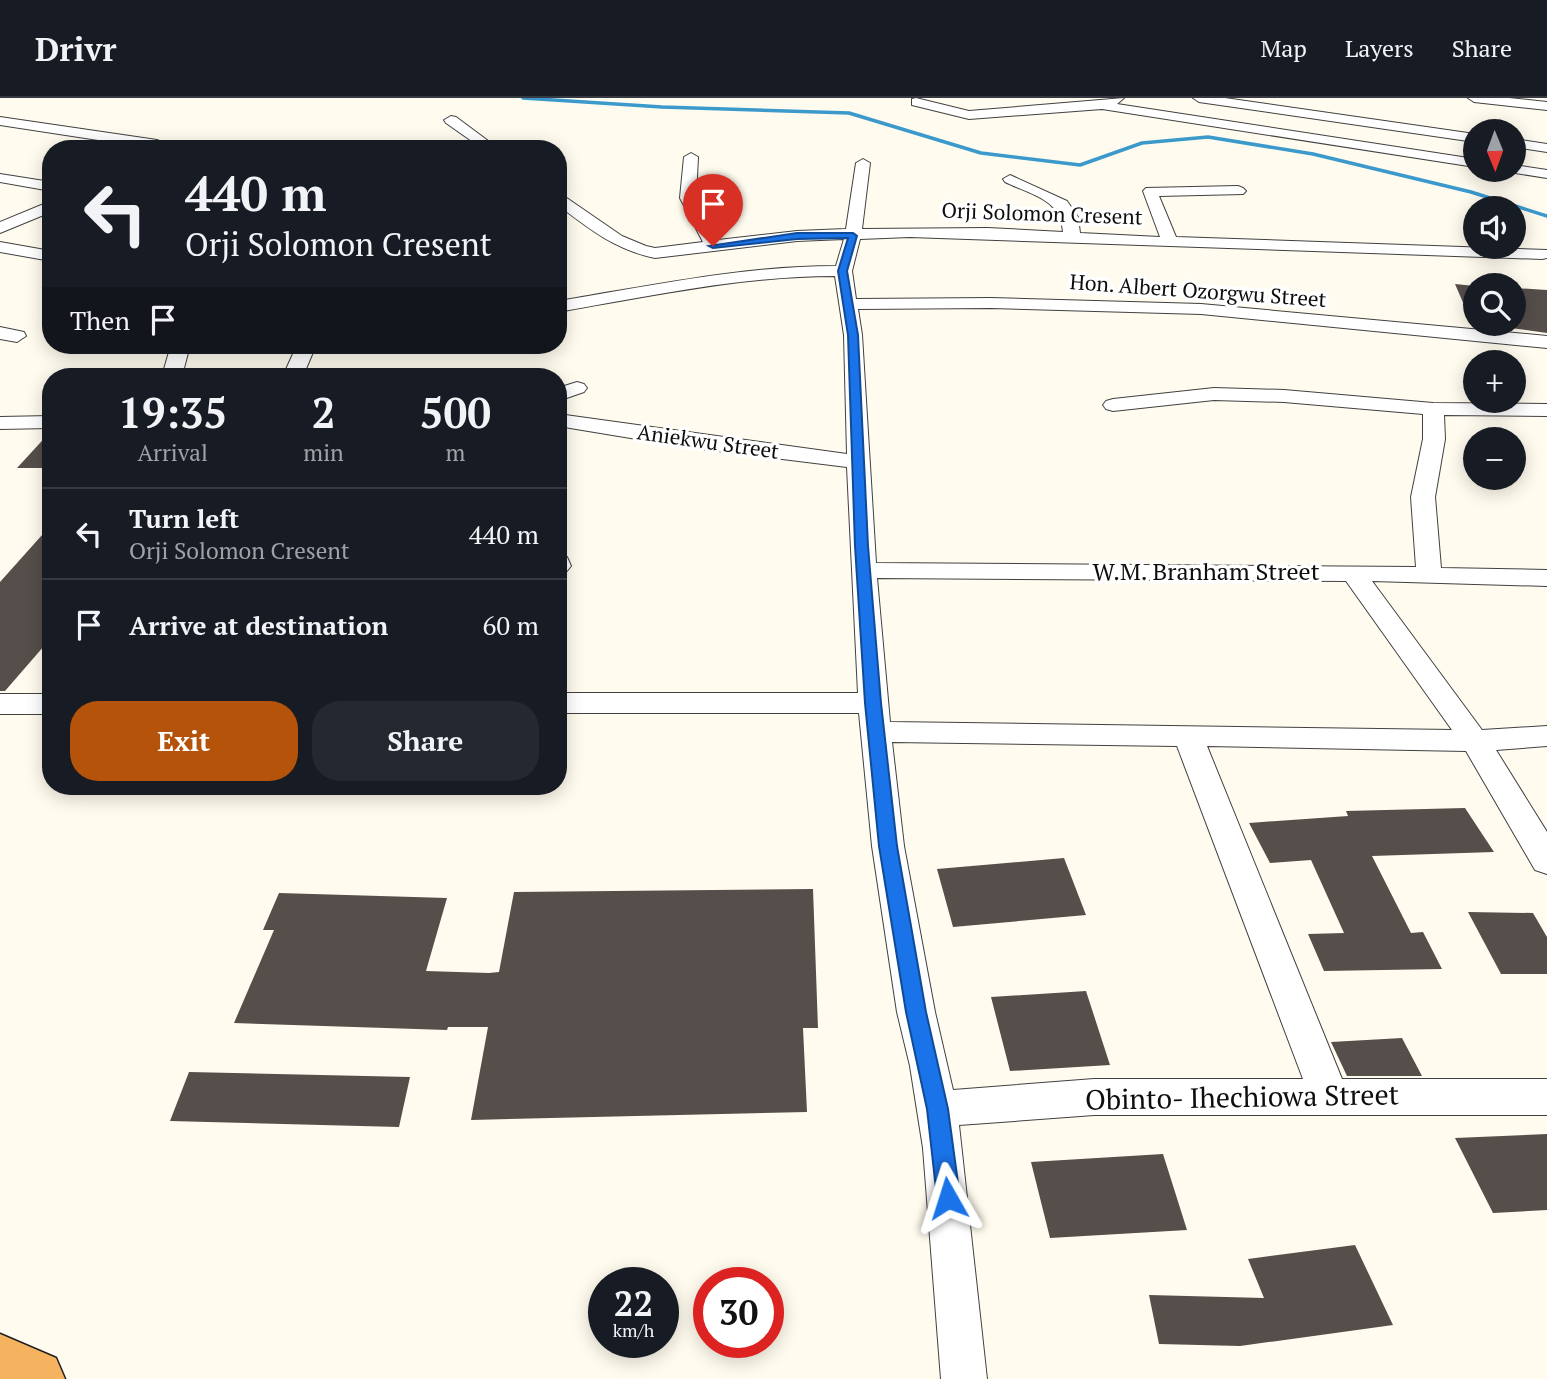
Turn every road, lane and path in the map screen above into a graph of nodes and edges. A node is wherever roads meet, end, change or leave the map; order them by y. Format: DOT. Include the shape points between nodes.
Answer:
graph roads {
  1 [pos="1118,98"];
  2 [pos="1199,98"];
  3 [pos="1474,98"];
  4 [pos="916,102"];
  5 [pos="1101,105"];
  6 [pos="1547,106"];
  7 [pos="451,120"];
  8 [pos="0,121"];
  9 [pos="1463,136"];
  10 [pos="130,140"];
  11 [pos="479,140"];
  12 [pos="1526,145"];
  13 [pos="1547,148"];
  14 [pos="691,158"];
  15 [pos="1463,161"];
  16 [pos="863,163"];
  17 [pos="1526,171"];
  18 [pos="1547,174"];
  19 [pos="0,178"];
  20 [pos="1010,178"];
  21 [pos="42,185"];
  22 [pos="1238,191"];
  23 [pos="567,204"];
  24 [pos="42,210"];
  25 [pos="588,219"];
  26 [pos="568,222"];
  27 [pos="0,228"];
  28 [pos="853,236"];
  29 [pos="1072,238"];
  30 [pos="1170,242"];
  31 [pos="713,246"];
  32 [pos="0,247"];
  33 [pos="42,254"];
  34 [pos="1542,254"];
  35 [pos="843,271"];
  36 [pos="850,304"];
  37 [pos="567,305"];
  38 [pos="1546,344"];
  39 [pos="1113,405"];
  40 [pos="1433,409"];
  41 [pos="1547,410"];
  42 [pos="567,421"];
  43 [pos="42,422"];
  44 [pos="0,423"];
  45 [pos="857,462"];
  46 [pos="864,570"];
  47 [pos="1353,573"];
  48 [pos="1429,575"];
  49 [pos="1547,578"];
  50 [pos="42,698"];
  51 [pos="567,703"];
  52 [pos="0,704"];
  53 [pos="875,718"];
  54 [pos="1547,736"];
  55 [pos="1188,737"];
  56 [pos="1474,741"];
  57 [pos="1533,808"];
  58 [pos="1547,860"];
  59 [pos="1329,1097"];
  60 [pos="1547,1097"];
  61 [pos="937,1109"];
  62 [pos="0,1364"];
  63 [pos="35,1379"];
  64 [pos="964,1379"];
  1 -- 5 [label="street"];
  2 -- 9 [label="street"];
  3 -- 6 [label="street"];
  4 -- 5 [label="street" via="969,115"];
  5 -- 15 [label="street"];
  7 -- 11 [label="street"];
  8 -- 10 [label="street"];
  12 -- 13 [label="street"];
  14 -- 31 [label="street" via="688,198"];
  16 -- 28 [label="street"];
  17 -- 18 [label="street"];
  19 -- 21 [label="street"];
  20 -- 29 [label="street" via="1062,204"];
  22 -- 30 [label="street" via="1151,191"];
  23 -- 25 [label="street, Orji Solomon Cresent"];
  24 -- 27 [label="street"];
  25 -- 26 [label="street"];
  25 -- 31 [label="street, Orji Solomon Cresent" via="645,252"];
  28 -- 29 [label="street, Orji Solomon Cresent" via="977,233"];
  28 -- 31 [label="street, Orji Solomon Cresent" via="797,236"];
  28 -- 35 [label="street"];
  29 -- 30 [label="street, Orji Solomon Cresent"];
  30 -- 34 [label="street, Orji Solomon Cresent"];
  32 -- 33 [label="street"];
  35 -- 36 [label="street"];
  35 -- 37 [label="street" via="739,276"];
  36 -- 38 [label="street, Hon. Albert Ozorgwu Street" via="1201,309"];
  36 -- 45 [label="street"];
  39 -- 40 [label="street" via="1214,394"];
  40 -- 41 [label="street"];
  40 -- 48 [label="street" via="1434,439 1423,497"];
  42 -- 45 [label="street, Aniekwu Street"];
  43 -- 44 [label="street"];
  45 -- 46 [label="street"];
  46 -- 47 [label="street, W.M. Branham Street"];
  46 -- 53 [label="street"];
  47 -- 48 [label="street, W.M. Branham Street"];
  47 -- 56 [label="street"];
  48 -- 49 [label="street, W.M. Branham Street"];
  50 -- 52 [label="street"];
  51 -- 53 [label="street"];
  53 -- 55 [label="street"];
  53 -- 61 [label="street" via="888,846"];
  54 -- 56 [label="street"];
  55 -- 56 [label="street"];
  55 -- 59 [label="street"];
  56 -- 57 [label="street"];
  57 -- 58 [label="street"];
  59 -- 60 [label="street, Obinto- Ihechiowa Street"];
  59 -- 61 [label="street, Obinto- Ihechiowa Street" via="1094,1097"];
  61 -- 64 [label="street"];
  62 -- 63 [label="highway"];
}
